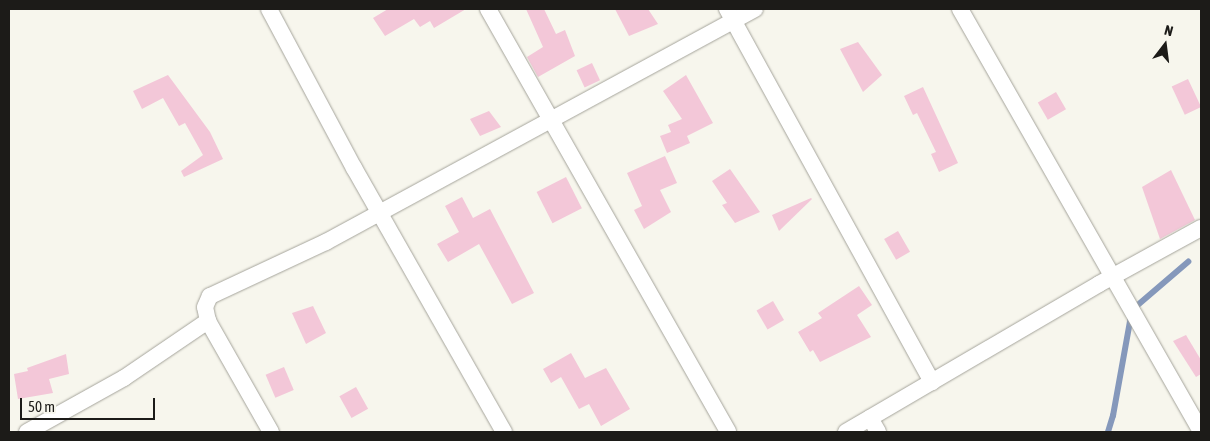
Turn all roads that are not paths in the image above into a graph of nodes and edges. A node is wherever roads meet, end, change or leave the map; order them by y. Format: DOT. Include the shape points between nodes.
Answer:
graph roads {
  1 [pos="269,9"];
  2 [pos="488,9"];
  3 [pos="755,9"];
  4 [pos="960,9"];
  5 [pos="730,15"];
  6 [pos="550,120"];
  7 [pos="379,213"];
  8 [pos="1201,228"];
  9 [pos="1113,277"];
  10 [pos="208,321"];
  11 [pos="932,382"];
  12 [pos="870,418"];
  13 [pos="27,432"];
  14 [pos="271,432"];
  15 [pos="504,432"];
  16 [pos="728,432"];
  17 [pos="846,432"];
  18 [pos="878,432"];
  19 [pos="1201,432"];
  1 -- 7 [label="street"];
  2 -- 6 [label="street"];
  3 -- 5 [label="street"];
  4 -- 9 [label="street"];
  5 -- 6 [label="street"];
  5 -- 11 [label="street"];
  6 -- 7 [label="street"];
  6 -- 16 [label="street"];
  7 -- 10 [label="street" via="326,242 210,296 205,307"];
  7 -- 15 [label="street"];
  8 -- 9 [label="street"];
  9 -- 11 [label="street"];
  9 -- 19 [label="street"];
  10 -- 13 [label="street" via="124,378"];
  10 -- 14 [label="street"];
  11 -- 12 [label="street"];
  12 -- 17 [label="street"];
  12 -- 18 [label="street"];
}
